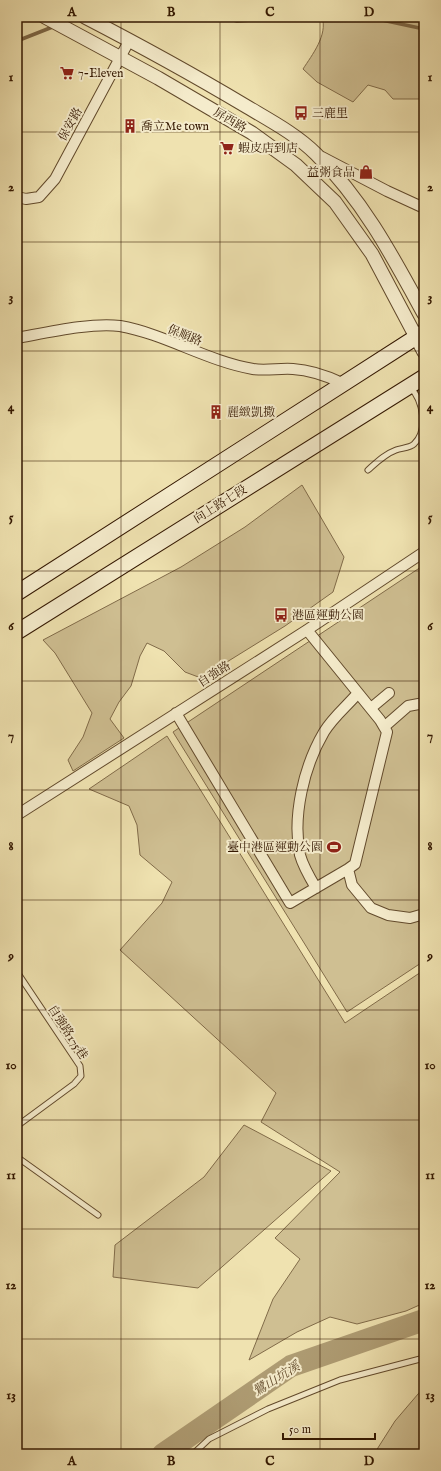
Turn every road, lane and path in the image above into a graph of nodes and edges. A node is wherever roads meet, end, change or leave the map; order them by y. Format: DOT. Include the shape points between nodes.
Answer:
graph roads {
  1 [pos="45,17"];
  2 [pos="87,18"];
  3 [pos="129,40"];
  4 [pos="121,57"];
  5 [pos="316,154"];
  6 [pos="17,197"];
  7 [pos="424,208"];
  8 [pos="424,314"];
  9 [pos="420,334"];
  10 [pos="17,338"];
  11 [pos="424,352"];
  12 [pos="424,377"];
  13 [pos="342,383"];
  14 [pos="410,386"];
  15 [pos="368,470"];
  16 [pos="424,552"];
  17 [pos="17,593"];
  18 [pos="307,630"];
  19 [pos="17,632"];
  20 [pos="358,693"];
  21 [pos="389,693"];
  22 [pos="424,702"];
  23 [pos="371,708"];
  24 [pos="176,714"];
  25 [pos="384,727"];
  26 [pos="17,815"];
  27 [pos="348,869"];
  28 [pos="316,888"];
  29 [pos="424,914"];
  30 [pos="17,972"];
  31 [pos="22,980"];
  32 [pos="17,983"];
  33 [pos="17,1126"];
  34 [pos="17,1158"];
  35 [pos="98,1215"];
  36 [pos="424,1358"];
  37 [pos="193,1454"];
  1 -- 4 [label="street, 屏西路"];
  2 -- 3 [label="street, 屏西路"];
  3 -- 4 [label="street, 保安路"];
  3 -- 5 [label="street, 屏西路" via="281,127"];
  4 -- 6 [label="street, 保安路" via="55,179 39,197"];
  4 -- 9 [label="street, 屏西路" via="252,133 296,165 330,196 372,254"];
  5 -- 7 [label="street, 屏西路"];
  5 -- 8 [label="street, 屏西路" via="346,187 377,228"];
  9 -- 11 [label="street, 屏西路"];
  9 -- 13 [label="main road"];
  10 -- 13 [label="street, 保順路" via="82,327 118,326 139,331 202,355 254,369 294,369 318,373"];
  12 -- 14 [label="main road, 向上路七段"];
  13 -- 17 [label="main road"];
  14 -- 15 [label="lane" via="420,401 422,433 413,445 381,458"];
  14 -- 19 [label="main road, 向上路七段"];
  16 -- 18 [label="street, 自強路"];
  18 -- 20 [label="street"];
  18 -- 24 [label="street, 自強路"];
  20 -- 23 [label="street"];
  20 -- 28 [label="street" via="324,732 302,792 298,838 301,856"];
  21 -- 23 [label="street"];
  22 -- 25 [label="street" via="408,706"];
  23 -- 25 [label="street"];
  24 -- 26 [label="street, 自強路"];
  24 -- 28 [label="street" via="290,903"];
  25 -- 27 [label="street" via="387,732 355,864"];
  27 -- 28 [label="street"];
  27 -- 29 [label="street" via="352,885 371,908 388,915 410,918"];
  30 -- 31 [label="lane, 自強路175巷"];
  31 -- 32 [label="lane"];
  31 -- 33 [label="lane, 自強路175巷" via="80,1066 81,1076"];
  34 -- 35 [label="lane"];
  36 -- 37 [label="lane" via="340,1380 268,1409 209,1439"];
}
